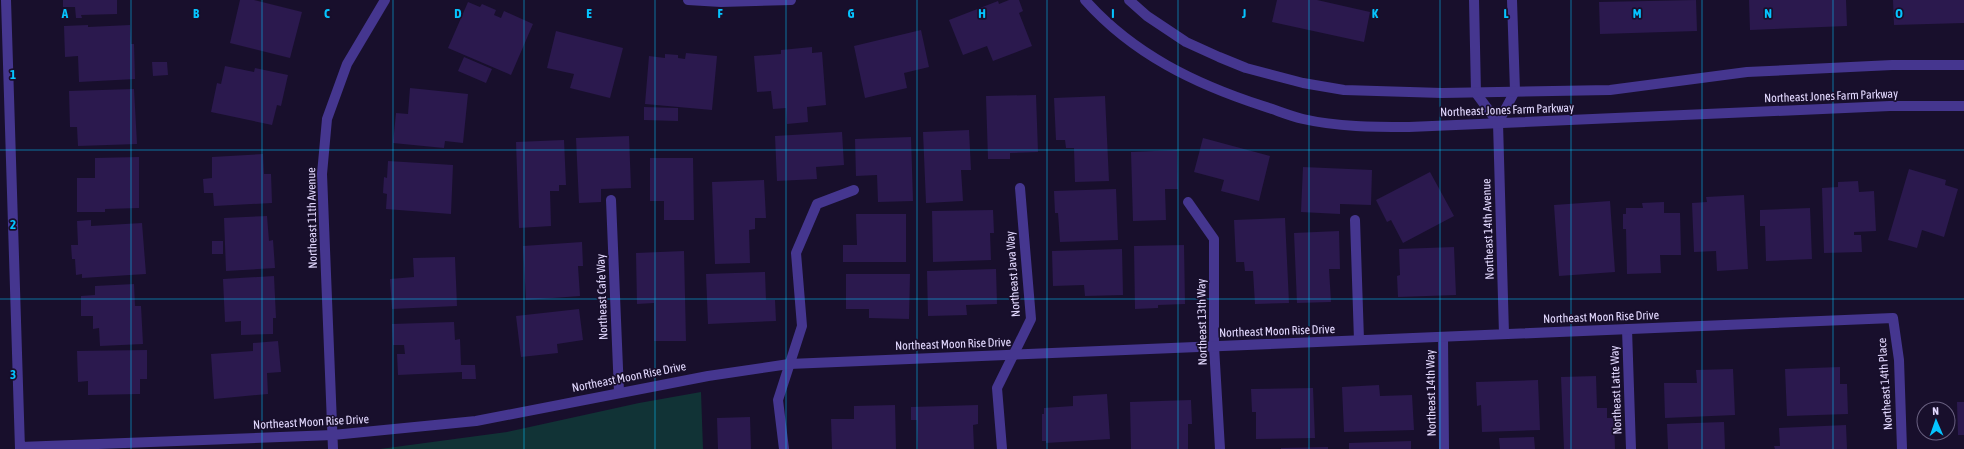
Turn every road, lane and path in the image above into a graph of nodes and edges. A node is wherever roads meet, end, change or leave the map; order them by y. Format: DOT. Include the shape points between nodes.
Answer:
graph roads {
  1 [pos="6,0"];
  2 [pos="385,0"];
  3 [pos="688,0"];
  4 [pos="791,0"];
  5 [pos="1085,0"];
  6 [pos="1129,0"];
  7 [pos="1474,0"];
  8 [pos="1512,0"];
  9 [pos="1964,65"];
  10 [pos="1515,91"];
  11 [pos="1476,93"];
  12 [pos="1964,106"];
  13 [pos="1498,123"];
  14 [pos="1020,188"];
  15 [pos="854,190"];
  16 [pos="611,200"];
  17 [pos="1188,202"];
  18 [pos="1355,220"];
  19 [pos="1893,318"];
  20 [pos="1627,329"];
  21 [pos="1504,334"];
  22 [pos="1443,337"];
  23 [pos="1359,340"];
  24 [pos="1214,346"];
  25 [pos="1012,355"];
  26 [pos="789,364"];
  27 [pos="619,392"];
  28 [pos="332,435"];
  29 [pos="20,448"];
  30 [pos="333,449"];
  31 [pos="784,449"];
  32 [pos="1002,449"];
  33 [pos="1220,449"];
  34 [pos="1444,449"];
  35 [pos="1631,449"];
  36 [pos="1902,449"];
  1 -- 29 [label="street"];
  2 -- 28 [label="street, Northeast 11th Avenue" via="347,64 327,119 322,174"];
  3 -- 4 [label="street"];
  5 -- 13 [label="street, Northeast Jones Farm Parkway" via="1124,38 1148,55 1240,99 1303,119 1379,127"];
  6 -- 11 [label="street, Northeast Jones Farm Parkway" via="1147,16 1186,42 1246,68 1303,83 1344,90"];
  7 -- 11 [label="street"];
  8 -- 10 [label="street, Northeast 14th Avenue"];
  9 -- 10 [label="street, Northeast Jones Farm Parkway" via="1747,72 1610,90"];
  10 -- 11 [label="street, Northeast Jones Farm Parkway"];
  10 -- 13 [label="street, Northeast 14th Avenue"];
  11 -- 13 [label="street"];
  12 -- 13 [label="street, Northeast Jones Farm Parkway" via="1890,106"];
  13 -- 21 [label="street, Northeast 14th Avenue"];
  14 -- 25 [label="street, Northeast Java Way" via="1031,319"];
  15 -- 26 [label="street" via="817,204 796,253 802,326"];
  16 -- 27 [label="street, Northeast Cafe Way"];
  17 -- 24 [label="street, Northeast 13th Way" via="1214,239"];
  18 -- 23 [label="street"];
  19 -- 20 [label="street, Northeast Moon Rise Drive"];
  19 -- 36 [label="street, Northeast 14th Place" via="1899,360"];
  20 -- 21 [label="street, Northeast Moon Rise Drive"];
  20 -- 35 [label="street, Northeast Latte Way"];
  21 -- 22 [label="street, Northeast Moon Rise Drive"];
  22 -- 23 [label="street, Northeast Moon Rise Drive"];
  22 -- 34 [label="street, Northeast 14th Way"];
  23 -- 24 [label="street, Northeast Moon Rise Drive"];
  24 -- 25 [label="street, Northeast Moon Rise Drive"];
  24 -- 33 [label="street, Northeast 13th Way"];
  25 -- 26 [label="street, Northeast Moon Rise Drive"];
  25 -- 32 [label="street, Northeast Java Way" via="997,388"];
  26 -- 27 [label="street, Northeast Moon Rise Drive"];
  26 -- 31 [label="street" via="778,400"];
  27 -- 28 [label="street, Northeast Moon Rise Drive" via="476,421"];
  28 -- 29 [label="street, Northeast Moon Rise Drive"];
  28 -- 30 [label="street, Northeast 11th Avenue"];
}
